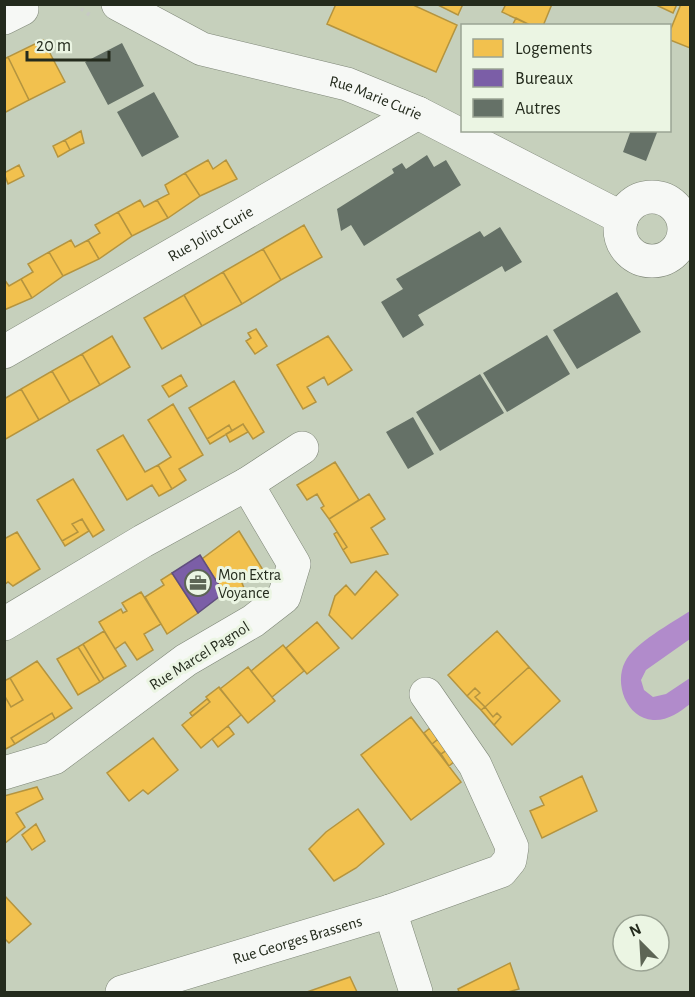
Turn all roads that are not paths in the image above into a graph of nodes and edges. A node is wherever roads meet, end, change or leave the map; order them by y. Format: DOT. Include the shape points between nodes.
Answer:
graph roads {
  1 [pos="118,4"];
  2 [pos="418,113"];
  3 [pos="622,218"];
  4 [pos="4,352"];
  5 [pos="302,448"];
  6 [pos="247,484"];
  7 [pos="4,624"];
  8 [pos="426,694"];
  9 [pos="4,773"];
  10 [pos="390,911"];
  11 [pos="122,993"];
  12 [pos="416,993"];
  1 -- 2 [label="street, Rue Marie Curie" via="202,49 347,84"];
  2 -- 3 [label="street, Rue Marie Curie"];
  2 -- 4 [label="street, Rue Joliot Curie"];
  5 -- 6 [label="street"];
  6 -- 7 [label="street"];
  6 -- 9 [label="street, Rue Marcel Pagnol" via="294,564 284,597 253,621 186,660 54,758"];
  8 -- 10 [label="street, Rue Georges Brassens" via="475,765 512,848 510,860 501,871"];
  10 -- 11 [label="street, Rue Georges Brassens"];
  10 -- 12 [label="street"];
}
